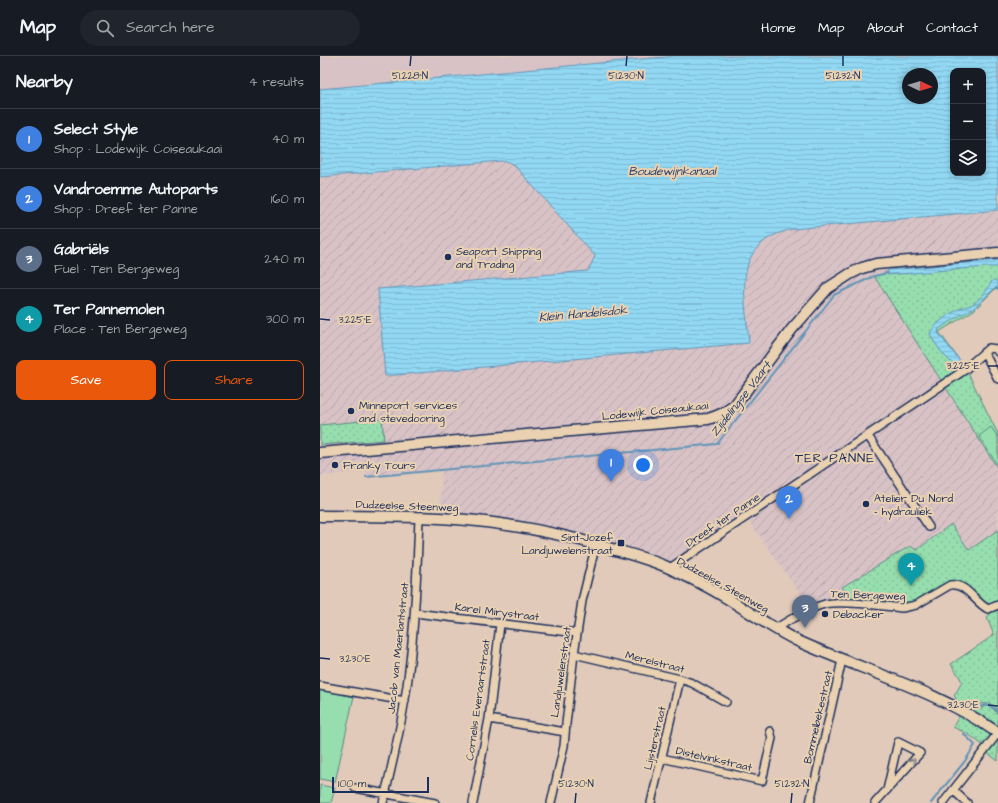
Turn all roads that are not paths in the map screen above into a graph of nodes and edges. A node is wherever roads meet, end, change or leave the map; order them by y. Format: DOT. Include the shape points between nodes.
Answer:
graph roads {
  1 [pos="998,253"];
  2 [pos="984,352"];
  3 [pos="998,352"];
  4 [pos="998,379"];
  5 [pos="868,436"];
  6 [pos="320,453"];
  7 [pos="320,516"];
  8 [pos="419,518"];
  9 [pos="929,528"];
  10 [pos="596,544"];
  11 [pos="670,568"];
  12 [pos="998,605"];
  13 [pos="415,613"];
  14 [pos="500,624"];
  15 [pos="776,629"];
  16 [pos="577,633"];
  17 [pos="574,654"];
  18 [pos="842,660"];
  19 [pos="680,679"];
  20 [pos="320,686"];
  21 [pos="404,701"];
  22 [pos="726,702"];
  23 [pos="489,719"];
  24 [pos="770,731"];
  25 [pos="565,732"];
  26 [pos="998,733"];
  27 [pos="662,758"];
  28 [pos="355,788"];
  29 [pos="887,790"];
  30 [pos="953,790"];
  31 [pos="385,793"];
  32 [pos="383,803"];
  33 [pos="435,803"];
  34 [pos="473,803"];
  35 [pos="551,803"];
  36 [pos="651,803"];
  37 [pos="810,803"];
  38 [pos="875,803"];
  39 [pos="943,803"];
  40 [pos="967,803"];
  1 -- 6 [label="street, Lodewijk Coiseaukaai" via="876,264 838,280 803,316 735,405 727,412 708,419"];
  2 -- 3 [label="street" via="989,348 996,348"];
  2 -- 4 [label="street"];
  2 -- 5 [label="street, Dreef ter Panne" via="955,377"];
  5 -- 9 [label="street"];
  5 -- 11 [label="street, Dreef ter Panne"];
  7 -- 8 [label="street, Dudzeelse Steenweg"];
  8 -- 10 [label="street, Dudzeelse Steenweg" via="511,525"];
  8 -- 13 [label="street, Jacob van Maerlantstraat"];
  10 -- 11 [label="street, Dudzeelse Steenweg"];
  10 -- 16 [label="street, Landjuwelenstraat"];
  11 -- 15 [label="street, Dudzeelse Steenweg" via="724,596"];
  12 -- 15 [label="street, Ten Bergeweg" via="988,609 962,587 950,585 910,607 825,604 804,612"];
  13 -- 14 [label="street, Karel Mirystraat"];
  13 -- 21 [label="street, Jacob van Maerlantstraat"];
  14 -- 16 [label="street, Karel Mirystraat"];
  14 -- 23 [label="street, Cornelis Everaartstraat"];
  15 -- 18 [label="street, Dudzeelse Steenweg"];
  16 -- 17 [label="street, Landjuwelenstraat"];
  17 -- 19 [label="street, Merelstraat"];
  17 -- 25 [label="street, Landjuwelenstraat"];
  18 -- 26 [label="street, Dudzeelse Steenweg" via="936,697"];
  18 -- 37 [label="street, Bommelbekestraat"];
  19 -- 22 [label="street, Merelstraat"];
  19 -- 27 [label="street, Lijsterstraat"];
  20 -- 21 [label="street"];
  21 -- 31 [label="street, Jacob van Maerlantstraat"];
  23 -- 25 [label="street"];
  23 -- 34 [label="street, Cornelis Everaartstraat"];
  24 -- 27 [label="street, Distelvinkstraat" via="772,738 762,782"];
  25 -- 35 [label="street, Landjuwelenstraat"];
  26 -- 30 [label="street"];
  27 -- 36 [label="street, Lijsterstraat"];
  28 -- 31 [label="street"];
  29 -- 29 [label="street, one-way" via="906,769 920,753 898,742"];
  29 -- 38 [label="street"];
  30 -- 39 [label="street"];
  30 -- 40 [label="street"];
  31 -- 32 [label="street, Jacob van Maerlantstraat"];
  31 -- 33 [label="street"];
}
